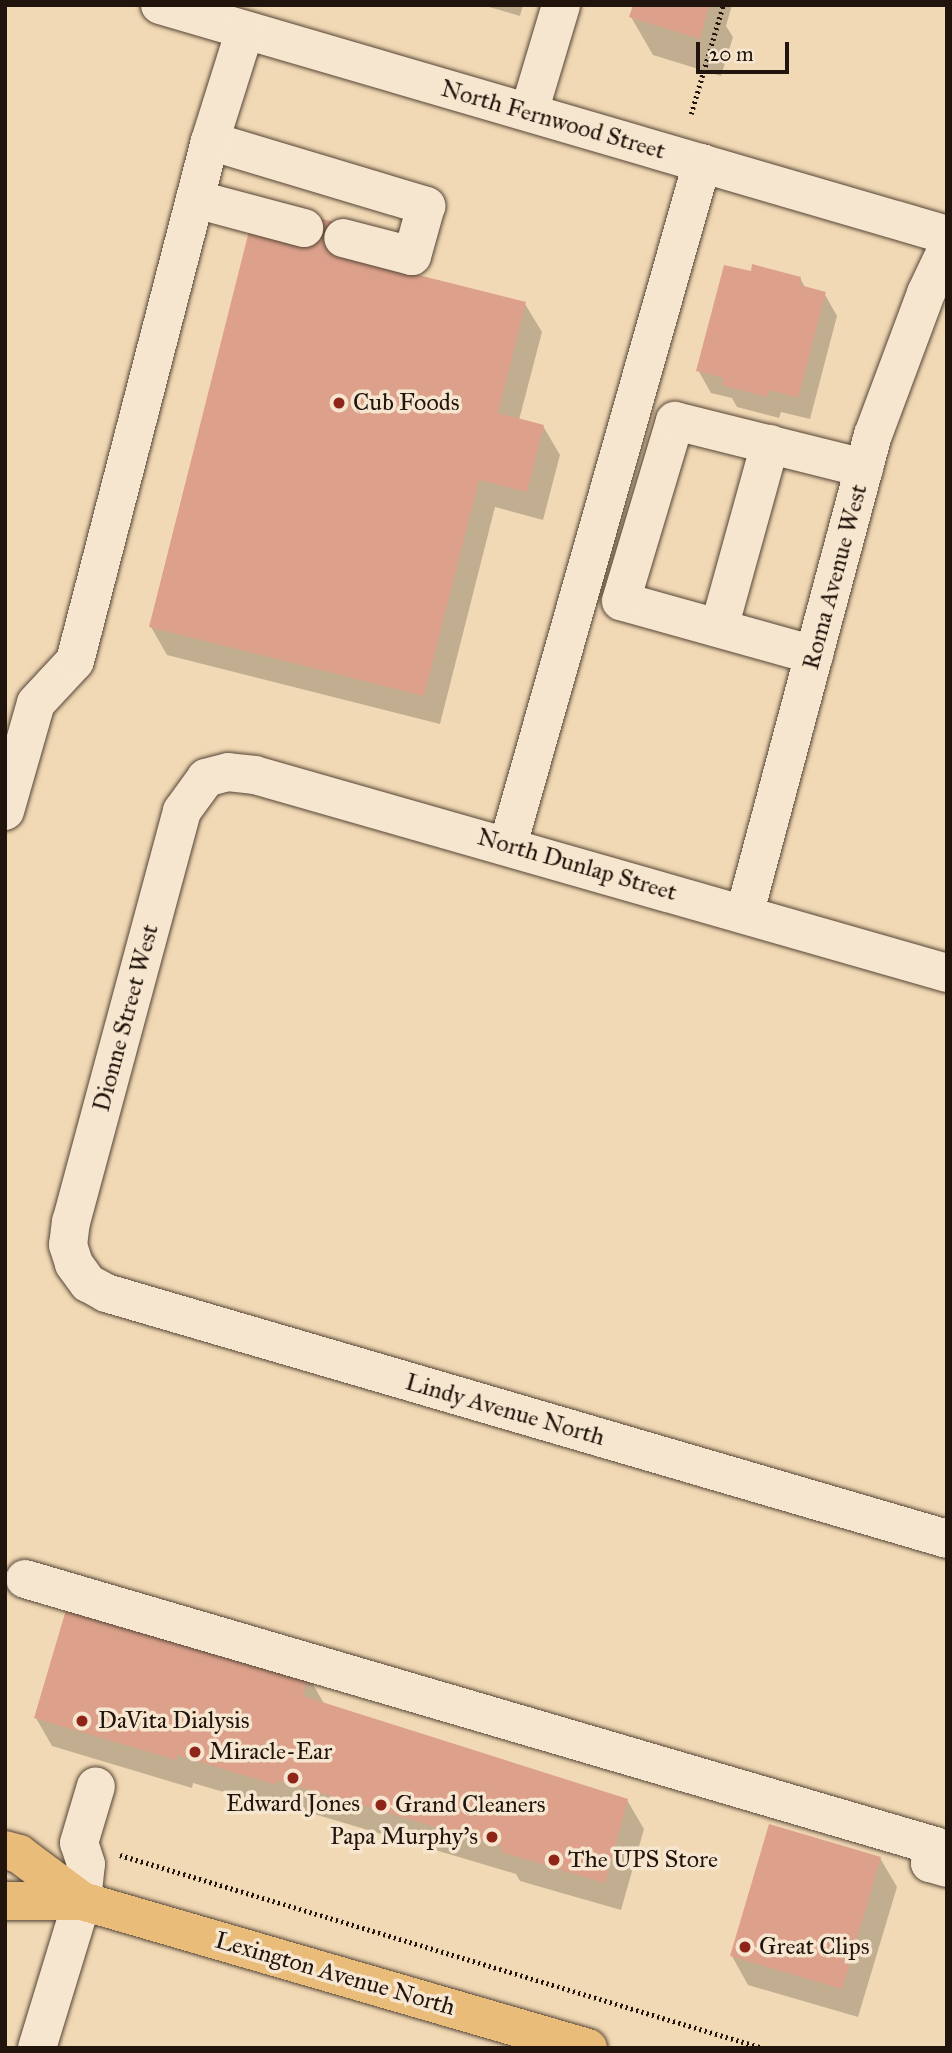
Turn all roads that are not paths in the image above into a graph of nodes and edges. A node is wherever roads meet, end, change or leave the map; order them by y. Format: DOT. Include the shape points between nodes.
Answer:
graph roads {
  1 [pos="561,5"];
  2 [pos="169,7"];
  3 [pos="245,30"];
  4 [pos="529,113"];
  5 [pos="210,141"];
  6 [pos="702,163"];
  7 [pos="195,199"];
  8 [pos="304,228"];
  9 [pos="947,235"];
  10 [pos="343,238"];
  11 [pos="947,249"];
  12 [pos="769,444"];
  13 [pos="864,468"];
  14 [pos="719,628"];
  15 [pos="814,655"];
  16 [pos="206,778"];
  17 [pos="5,811"];
  18 [pos="508,845"];
  19 [pos="745,912"];
  20 [pos="947,973"];
  21 [pos="74,1264"];
  22 [pos="947,1539"];
  23 [pos="25,1579"];
  24 [pos="106,1789"];
  25 [pos="5,1850"];
  26 [pos="947,1868"];
  27 [pos="89,1872"];
  28 [pos="5,1901"];
  29 [pos="37,2048"];
  30 [pos="588,2048"];
  1 -- 4 [label="street"];
  2 -- 3 [label="street, North Fernwood Street"];
  3 -- 4 [label="street, North Fernwood Street"];
  3 -- 5 [label="street"];
  4 -- 6 [label="street, North Fernwood Street"];
  5 -- 7 [label="street"];
  5 -- 10 [label="street" via="426,206 412,256"];
  6 -- 9 [label="street, North Fernwood Street"];
  6 -- 18 [label="street"];
  7 -- 8 [label="street"];
  7 -- 17 [label="street" via="75,661 36,703"];
  11 -- 13 [label="street, Roma Avenue West" via="926,293"];
  12 -- 13 [label="street"];
  12 -- 14 [label="street"];
  12 -- 14 [label="street" via="675,421 621,601"];
  13 -- 15 [label="street, Roma Avenue West"];
  14 -- 15 [label="street"];
  15 -- 19 [label="street, Roma Avenue West"];
  16 -- 18 [label="street, North Dunlap Street" via="228,772 255,775"];
  16 -- 21 [label="street, Dionne Street West" via="182,811 149,930 71,1221 68,1245"];
  18 -- 19 [label="street, North Dunlap Street"];
  19 -- 20 [label="street, North Dunlap Street"];
  21 -- 22 [label="street, Lindy Avenue North" via="88,1283 106,1293"];
  23 -- 26 [label="street" via="935,1846 930,1863"];
  24 -- 27 [label="street" via="79,1843"];
  25 -- 27 [label="main road, Lexington Avenue North"];
  27 -- 28 [label="main road, Lexington Avenue North"];
  27 -- 29 [label="street"];
  27 -- 30 [label="main road, Lexington Avenue North"];
}
